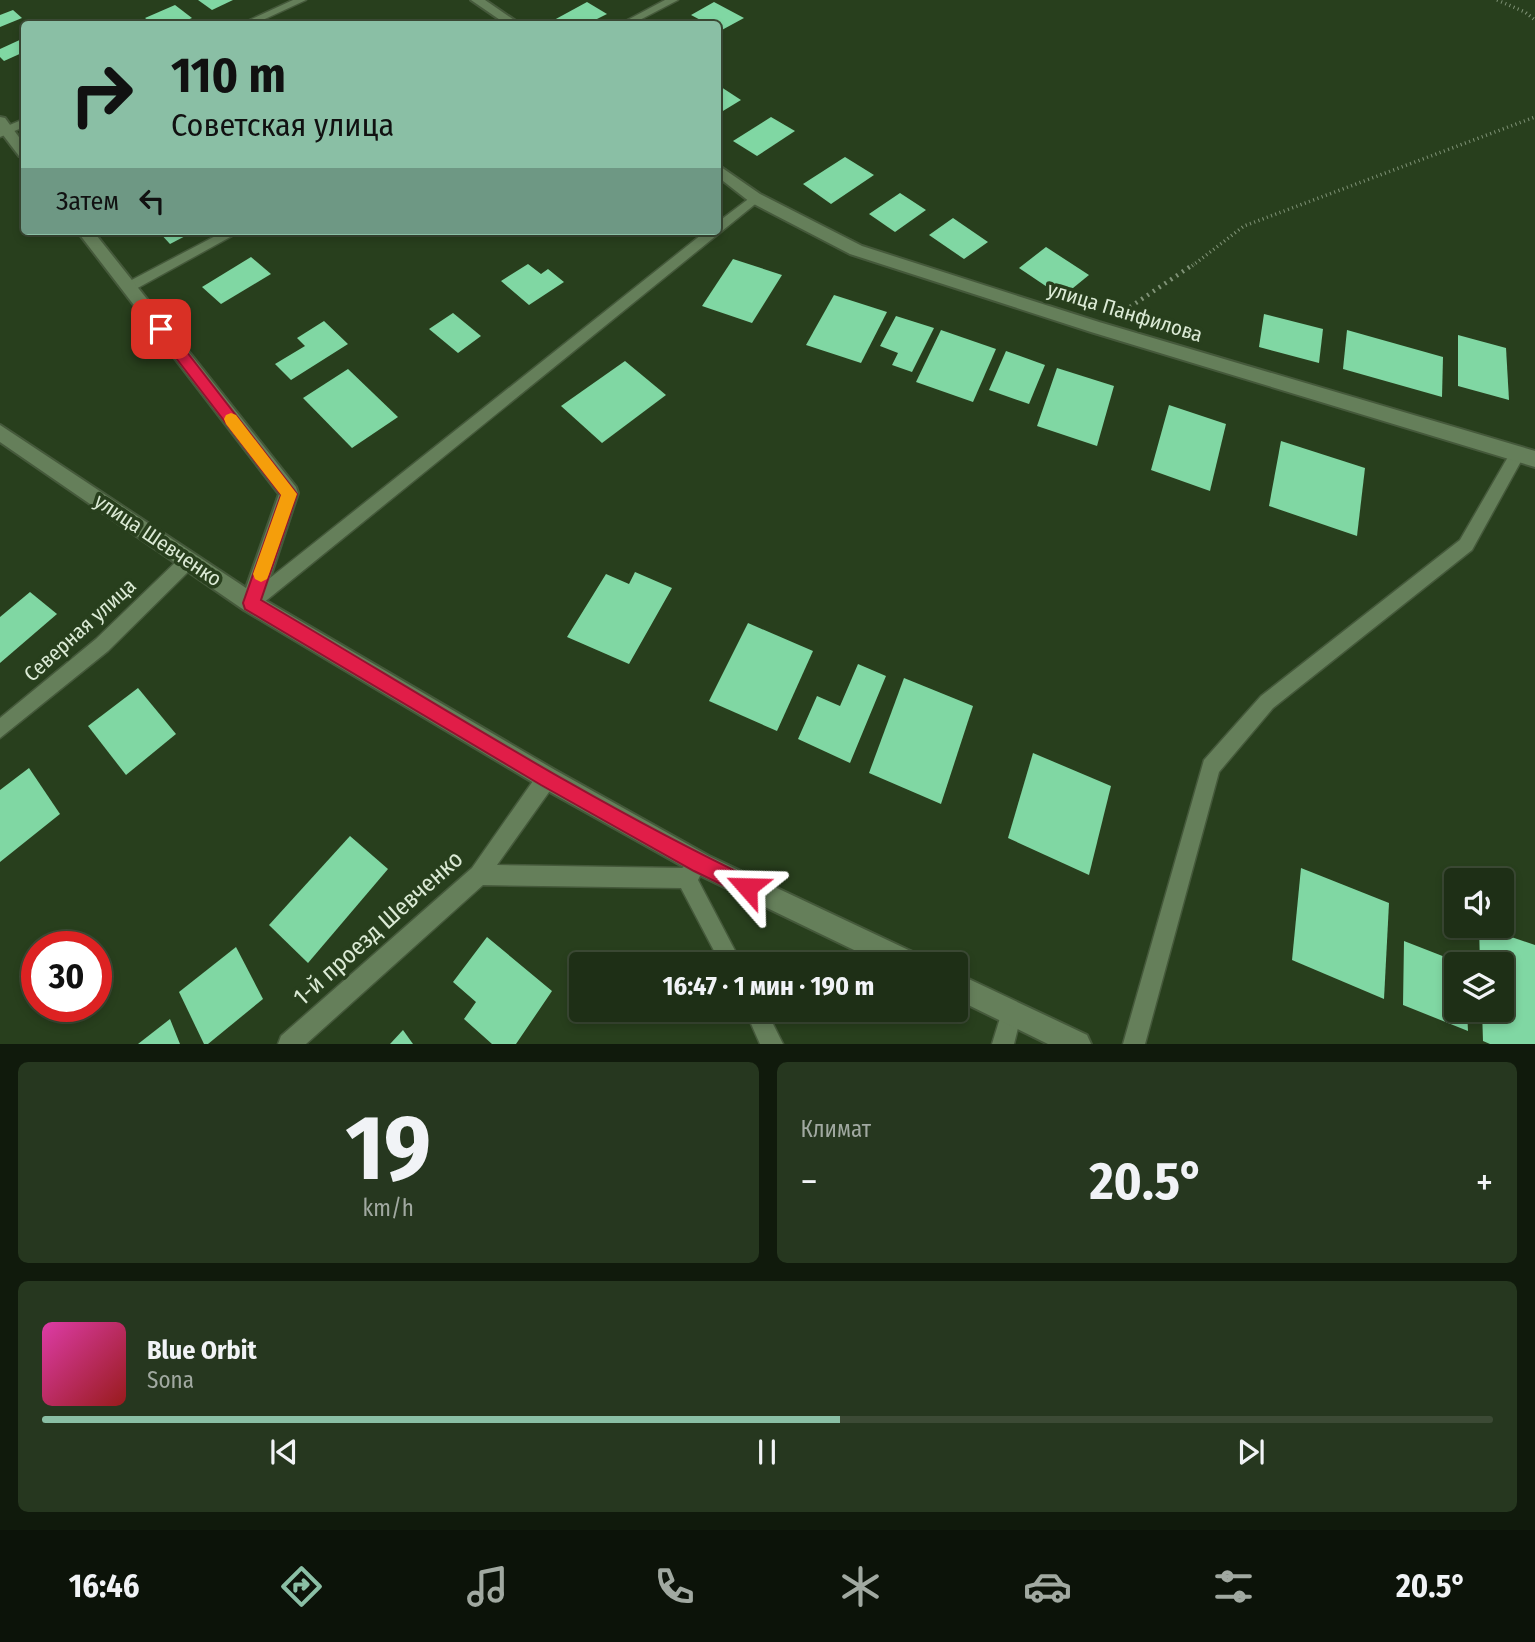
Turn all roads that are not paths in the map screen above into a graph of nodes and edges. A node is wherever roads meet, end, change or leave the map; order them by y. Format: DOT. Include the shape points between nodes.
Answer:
graph roads {
  1 [pos="301,0"];
  2 [pos="477,0"];
  3 [pos="673,0"];
  4 [pos="253,21"];
  5 [pos="509,21"];
  6 [pos="631,21"];
  7 [pos="21,124"];
  8 [pos="2,128"];
  9 [pos="21,150"];
  10 [pos="721,172"];
  11 [pos="755,198"];
  12 [pos="721,226"];
  13 [pos="88,235"];
  14 [pos="227,235"];
  15 [pos="710,235"];
  16 [pos="129,287"];
  17 [pos="0,432"];
  18 [pos="1526,457"];
  19 [pos="188,561"];
  20 [pos="251,603"];
  21 [pos="0,729"];
  22 [pos="547,778"];
  23 [pos="693,871"];
  24 [pos="479,875"];
  25 [pos="727,952"];
  26 [pos="882,952"];
  27 [pos="968,992"];
  28 [pos="1011,1012"];
  29 [pos="761,1022"];
  30 [pos="289,1044"];
  31 [pos="772,1044"];
  32 [pos="1003,1044"];
  33 [pos="1078,1044"];
  34 [pos="1134,1044"];
  1 -- 4 [label="lane"];
  2 -- 5 [label="street"];
  3 -- 6 [label="lane"];
  7 -- 8 [label="lane"];
  8 -- 9 [label="street"];
  10 -- 11 [label="street, улица Панфилова"];
  11 -- 12 [label="lane"];
  11 -- 18 [label="street, улица Панфилова" via="856,250"];
  13 -- 16 [label="street"];
  14 -- 16 [label="lane"];
  15 -- 20 [label="lane"];
  16 -- 20 [label="street" via="289,494"];
  17 -- 19 [label="street, улица Шевченко"];
  18 -- 34 [label="lane" via="1466,545 1268,702 1211,767"];
  19 -- 20 [label="street, улица Шевченко"];
  19 -- 21 [label="lane, Северная улица" via="102,645"];
  20 -- 22 [label="street, улица Шевченко"];
  22 -- 23 [label="street, улица Шевченко"];
  22 -- 24 [label="lane, 1-й проезд Шевченко"];
  23 -- 24 [label="lane"];
  23 -- 25 [label="lane"];
  23 -- 26 [label="street, улица Шевченко"];
  24 -- 30 [label="lane, 1-й проезд Шевченко"];
  27 -- 28 [label="street"];
  28 -- 32 [label="lane"];
  28 -- 33 [label="street"];
  29 -- 31 [label="lane"];
}
